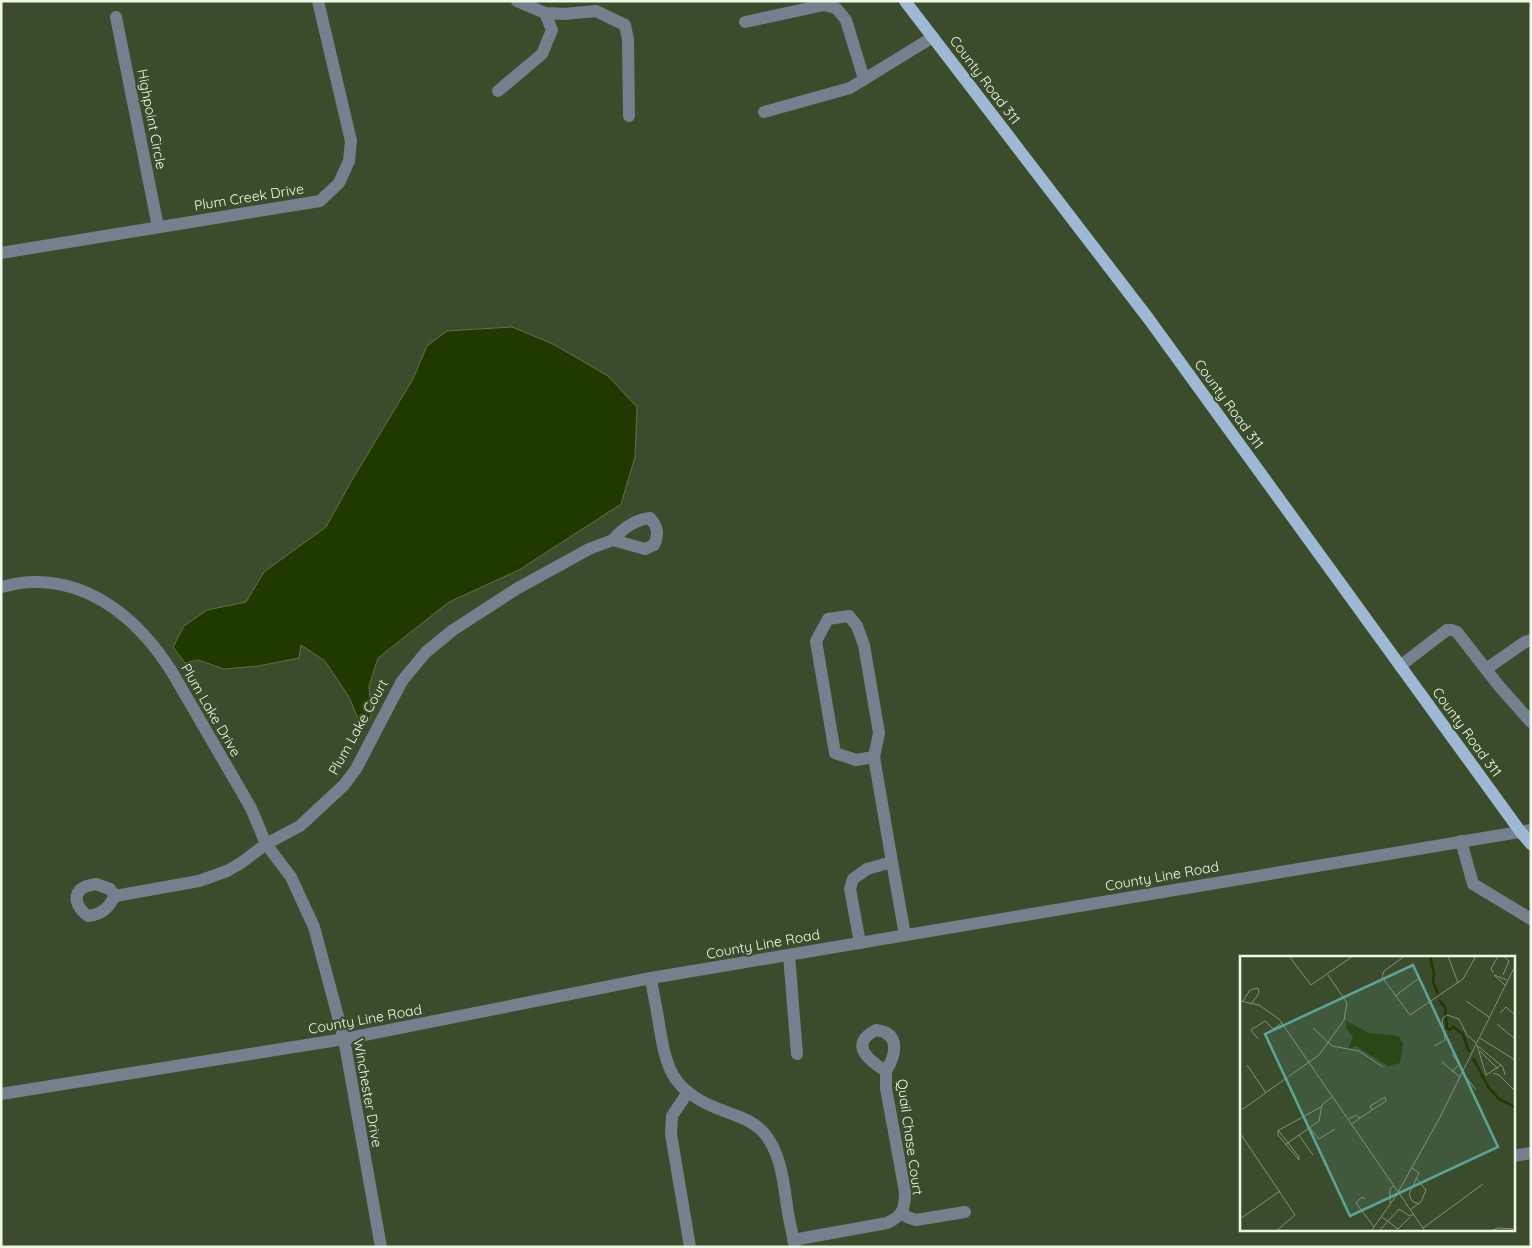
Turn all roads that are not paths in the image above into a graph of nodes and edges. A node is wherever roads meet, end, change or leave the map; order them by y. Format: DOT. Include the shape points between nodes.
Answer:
graph roads {
  1 [pos="318,1"];
  2 [pos="517,1"];
  3 [pos="910,3"];
  4 [pos="545,14"];
  5 [pos="116,17"];
  6 [pos="745,22"];
  7 [pos="932,37"];
  8 [pos="864,79"];
  9 [pos="498,91"];
  10 [pos="764,112"];
  11 [pos="629,116"];
  12 [pos="158,227"];
  13 [pos="1,252"];
  14 [pos="613,540"];
  15 [pos="1,587"];
  16 [pos="1531,640"];
  17 [pos="1400,666"];
  18 [pos="1486,669"];
  19 [pos="1531,722"];
  20 [pos="874,757"];
  21 [pos="1525,830"];
  22 [pos="1461,841"];
  23 [pos="266,844"];
  24 [pos="1531,844"];
  25 [pos="892,862"];
  26 [pos="115,896"];
  27 [pos="1531,919"];
  28 [pos="905,935"];
  29 [pos="860,943"];
  30 [pos="320,945"];
  31 [pos="789,955"];
  32 [pos="651,978"];
  33 [pos="344,1039"];
  34 [pos="797,1054"];
  35 [pos="886,1071"];
  36 [pos="688,1092"];
  37 [pos="1,1094"];
  38 [pos="1531,1153"];
  39 [pos="1514,1156"];
  40 [pos="902,1212"];
  41 [pos="965,1212"];
  42 [pos="794,1243"];
  43 [pos="381,1247"];
  44 [pos="690,1247"];
  1 -- 12 [label="street, Plum Creek Drive" via="351,140 348,161 339,183 320,201"];
  2 -- 4 [label="street"];
  3 -- 7 [label="main road, County Road 311"];
  4 -- 9 [label="street" via="552,30 542,54"];
  4 -- 11 [label="street" via="596,10 625,26"];
  5 -- 12 [label="street, Highpoint Circle"];
  6 -- 8 [label="street" via="824,5 836,8 846,20"];
  7 -- 8 [label="street"];
  7 -- 17 [label="main road, County Road 311" via="1148,318"];
  8 -- 10 [label="street" via="850,88"];
  12 -- 13 [label="street, Plum Creek Drive"];
  14 -- 23 [label="street, Plum Lake Court" via="589,549 518,588 452,630 426,652 402,681 356,769 344,785 300,826"];
  15 -- 23 [label="street, Plum Lake Drive" via="49,582 85,592 112,606 144,633 168,666 251,808"];
  16 -- 18 [label="street"];
  17 -- 18 [label="street" via="1447,630 1452,630"];
  17 -- 21 [label="main road, County Road 311"];
  18 -- 19 [label="street"];
  20 -- 20 [label="street" via="856,760 835,753 816,640 828,619 849,616 858,626 879,733"];
  20 -- 25 [label="street"];
  21 -- 22 [label="street, County Line Road"];
  21 -- 24 [label="main road, County Road 311"];
  22 -- 27 [label="street" via="1474,884"];
  22 -- 28 [label="street, County Line Road"];
  23 -- 26 [label="street, Plum Lake Court" via="241,864 199,881"];
  23 -- 30 [label="street, Plum Lake Drive" via="291,877"];
  25 -- 28 [label="street"];
  25 -- 29 [label="street" via="866,869 853,879 850,889"];
  28 -- 29 [label="street, County Line Road"];
  29 -- 31 [label="street, County Line Road"];
  30 -- 33 [label="street, Winchester Drive"];
  31 -- 32 [label="street, County Line Road"];
  31 -- 34 [label="street"];
  32 -- 33 [label="street, County Line Road"];
  32 -- 36 [label="street" via="669,1069"];
  33 -- 37 [label="street, County Line Road"];
  33 -- 43 [label="street, Winchester Drive"];
  35 -- 40 [label="street, Quail Chase Court" via="886,1088 905,1192"];
  36 -- 42 [label="street" via="704,1103 744,1118 773,1144"];
  36 -- 44 [label="street" via="672,1116 672,1134"];
  38 -- 39 [label="street"];
  40 -- 41 [label="street" via="916,1220"];
  40 -- 42 [label="street, Quail Chase Court" via="896,1219 877,1226"];
}
